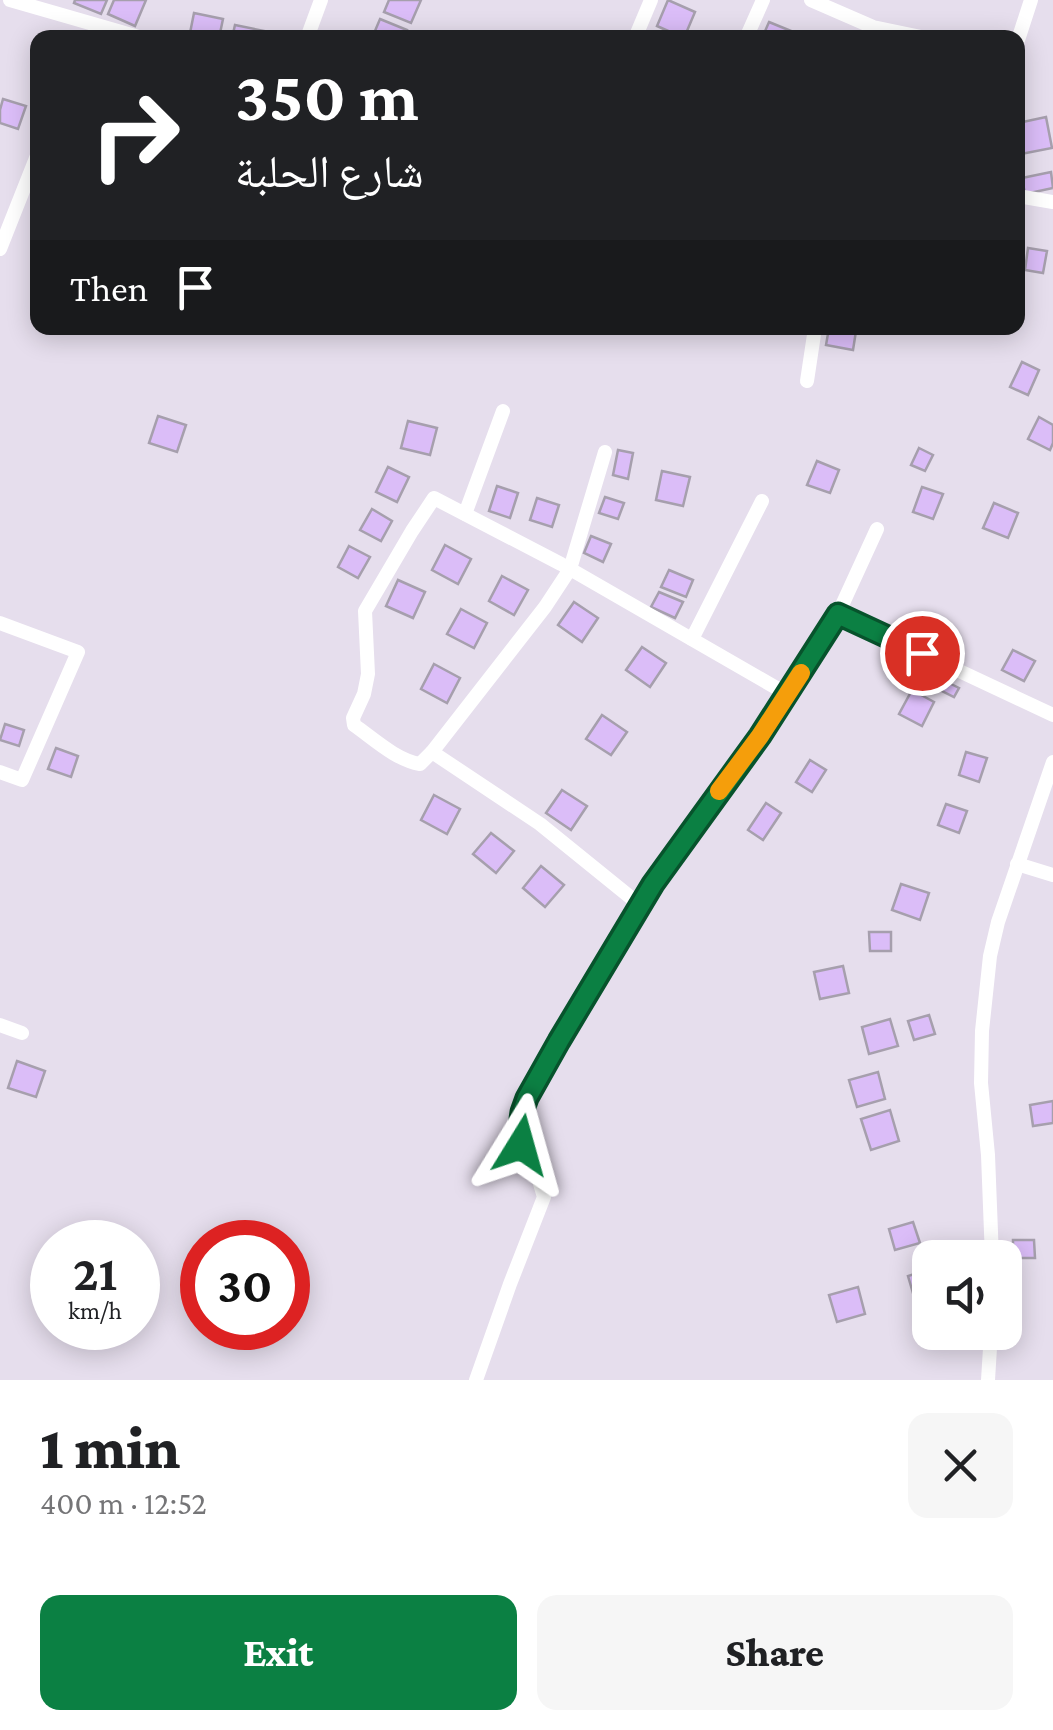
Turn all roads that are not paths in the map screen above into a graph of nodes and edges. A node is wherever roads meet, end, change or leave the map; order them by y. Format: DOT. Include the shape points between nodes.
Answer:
graph roads {
  1 [pos="10,0"];
  2 [pos="321,0"];
  3 [pos="651,0"];
  4 [pos="763,0"];
  5 [pos="811,0"];
  6 [pos="1031,0"];
  7 [pos="86,30"];
  8 [pos="310,30"];
  9 [pos="638,30"];
  10 [pos="750,30"];
  11 [pos="891,30"];
  12 [pos="1021,30"];
  13 [pos="30,173"];
  14 [pos="1025,197"];
  15 [pos="1053,202"];
  16 [pos="0,249"];
  17 [pos="814,335"];
  18 [pos="807,381"];
  19 [pos="503,411"];
  20 [pos="604,452"];
  21 [pos="762,501"];
  22 [pos="465,514"];
  23 [pos="877,529"];
  24 [pos="570,569"];
  25 [pos="838,614"];
  26 [pos="0,623"];
  27 [pos="692,640"];
  28 [pos="787,694"];
  29 [pos="1053,715"];
  30 [pos="432,752"];
  31 [pos="1053,762"];
  32 [pos="0,772"];
  33 [pos="1017,864"];
  34 [pos="1053,875"];
  35 [pos="640,905"];
  36 [pos="0,1025"];
  37 [pos="22,1032"];
  38 [pos="991,1240"];
  39 [pos="990,1350"];
  40 [pos="476,1380"];
  41 [pos="988,1380"];
  1 -- 7 [label="street"];
  2 -- 8 [label="street"];
  3 -- 9 [label="street"];
  4 -- 10 [label="street"];
  5 -- 11 [label="street"];
  6 -- 12 [label="street"];
  13 -- 16 [label="street"];
  14 -- 15 [label="street"];
  17 -- 18 [label="street"];
  19 -- 22 [label="street"];
  20 -- 24 [label="street"];
  21 -- 27 [label="street"];
  22 -- 24 [label="street"];
  22 -- 30 [label="street" via="433,499 364,614 368,674 354,725 414,764"];
  23 -- 25 [label="street"];
  24 -- 27 [label="street"];
  24 -- 30 [label="street"];
  25 -- 28 [label="street"];
  25 -- 29 [label="street"];
  26 -- 32 [label="street" via="78,652 22,780"];
  27 -- 28 [label="street"];
  28 -- 35 [label="street"];
  30 -- 35 [label="street" via="540,824"];
  31 -- 33 [label="street"];
  33 -- 34 [label="street"];
  33 -- 38 [label="street" via="990,956 982,1032"];
  35 -- 40 [label="street" via="522,1112 521,1145 544,1198"];
  36 -- 37 [label="street"];
  39 -- 41 [label="street"];
}
